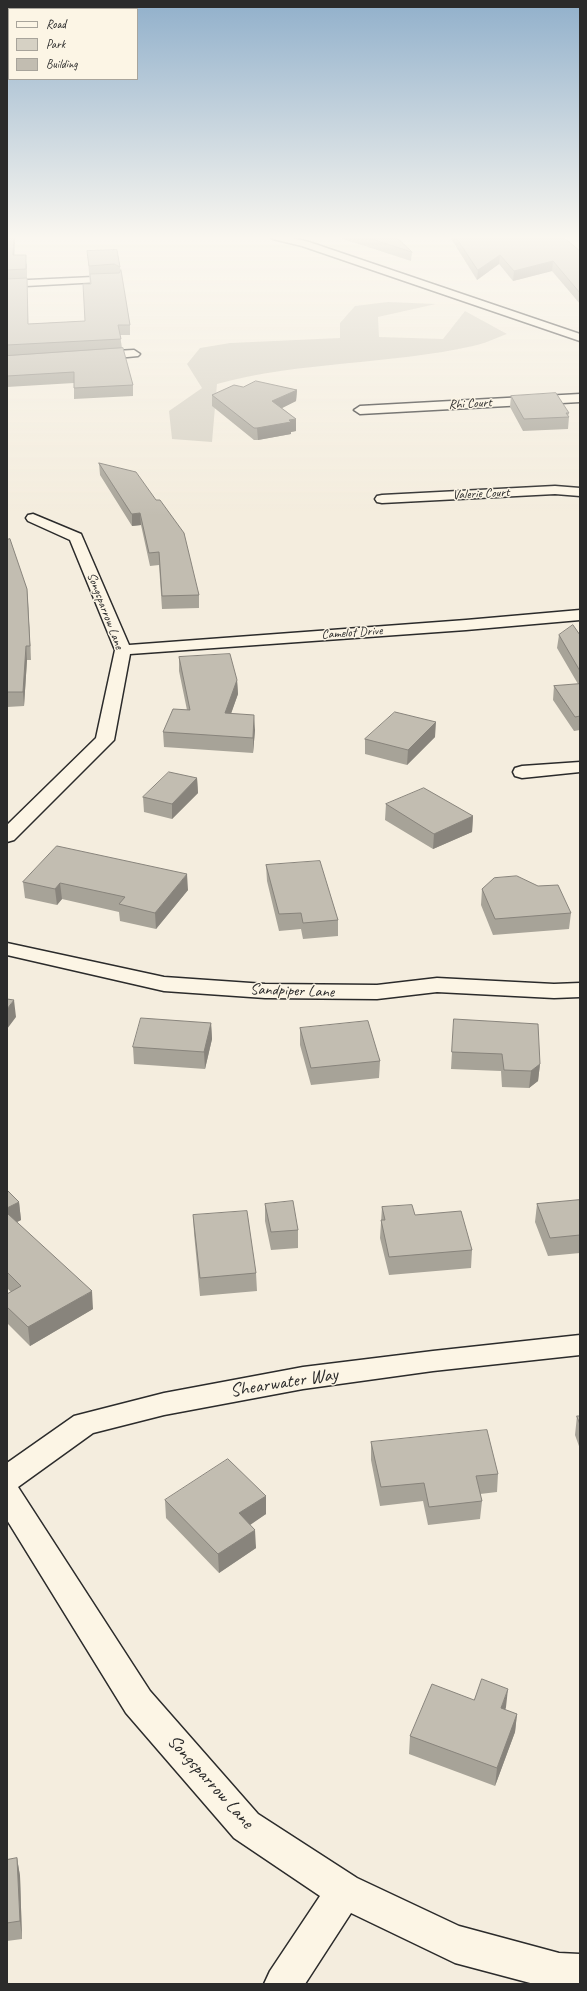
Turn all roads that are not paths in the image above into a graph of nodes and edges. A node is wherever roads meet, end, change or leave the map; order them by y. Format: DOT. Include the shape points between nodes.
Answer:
graph roads {
  1 [pos="556,330"];
  2 [pos="580,338"];
  3 [pos="134,354"];
  4 [pos="86,357"];
  5 [pos="580,398"];
  6 [pos="360,410"];
  7 [pos="580,492"];
  8 [pos="382,499"];
  9 [pos="33,518"];
  10 [pos="580,615"];
  11 [pos="123,650"];
  12 [pos="580,767"];
  13 [pos="522,772"];
  14 [pos="7,836"];
  15 [pos="7,949"];
  16 [pos="580,990"];
  17 [pos="580,1345"];
  18 [pos="7,1479"];
  19 [pos="7,1494"];
  20 [pos="344,1891"];
  21 [pos="580,1973"];
  22 [pos="283,1984"];
  1 -- 2 [label="street"];
  3 -- 4 [label="street"];
  5 -- 6 [label="street, Rhi Court"];
  7 -- 8 [label="street, Valerie Court" via="555,490"];
  9 -- 11 [label="street, Songsparrow Lane" via="76,537"];
  10 -- 11 [label="street, Camelot Drive"];
  11 -- 14 [label="street, Songsparrow Lane" via="105,740"];
  12 -- 13 [label="street"];
  15 -- 16 [label="street, Sandpiper Lane" via="164,984 265,991 377,992 437,985"];
  17 -- 18 [label="street, Shearwater Way" via="303,1378 164,1404 84,1424"];
  19 -- 20 [label="street, Songsparrow Lane" via="138,1702 246,1826"];
  20 -- 21 [label="street, Songsparrow Lane" via="455,1944 559,1972"];
  20 -- 22 [label="street"];
}
